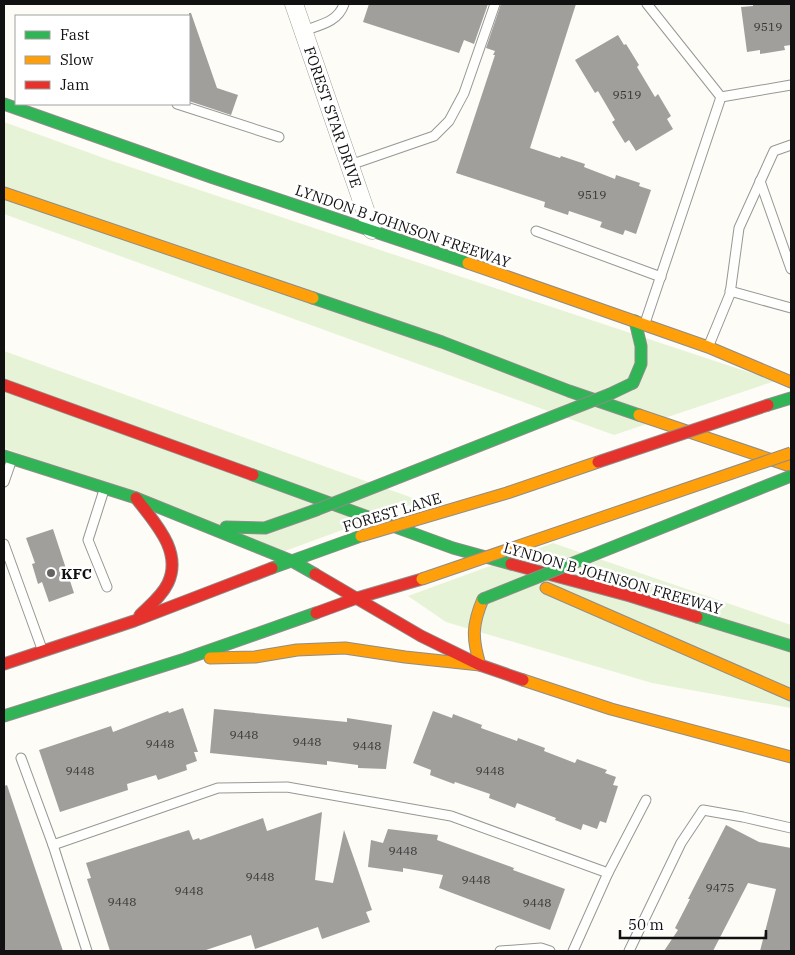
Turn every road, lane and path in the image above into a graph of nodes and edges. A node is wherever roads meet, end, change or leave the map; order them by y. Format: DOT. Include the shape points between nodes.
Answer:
graph roads {
  1 [pos="294,4"];
  2 [pos="344,4"];
  3 [pos="495,4"];
  4 [pos="647,4"];
  5 [pos="303,31"];
  6 [pos="791,85"];
  7 [pos="721,97"];
  8 [pos="4,104"];
  9 [pos="180,105"];
  10 [pos="279,137"];
  11 [pos="791,145"];
  12 [pos="350,165"];
  13 [pos="760,181"];
  14 [pos="4,193"];
  15 [pos="372,230"];
  16 [pos="536,231"];
  17 [pos="791,269"];
  18 [pos="661,277"];
  19 [pos="730,291"];
  20 [pos="791,308"];
  21 [pos="640,322"];
  22 [pos="708,347"];
  23 [pos="791,382"];
  24 [pos="4,385"];
  25 [pos="791,398"];
  26 [pos="791,453"];
  27 [pos="8,458"];
  28 [pos="791,466"];
  29 [pos="791,476"];
  30 [pos="4,482"];
  31 [pos="105,488"];
  32 [pos="136,498"];
  33 [pos="209,526"];
  34 [pos="4,544"];
  35 [pos="452,548"];
  36 [pos="292,561"];
  37 [pos="107,588"];
  38 [pos="357,598"];
  39 [pos="134,621"];
  40 [pos="791,646"];
  41 [pos="43,651"];
  42 [pos="185,659"];
  43 [pos="4,664"];
  44 [pos="480,665"];
  45 [pos="791,695"];
  46 [pos="4,716"];
  47 [pos="791,757"];
  48 [pos="21,758"];
  49 [pos="646,800"];
  50 [pos="791,828"];
  51 [pos="53,845"];
  52 [pos="608,872"];
  53 [pos="87,951"];
  54 [pos="500,951"];
  55 [pos="550,951"];
  56 [pos="572,951"];
  57 [pos="629,951"];
  1 -- 5 [label="street, FOREST STAR DRIVE"];
  2 -- 5 [label="lane" via="333,20"];
  3 -- 12 [label="lane" via="464,92 449,121 434,136"];
  4 -- 7 [label="lane"];
  5 -- 12 [label="street, FOREST STAR DRIVE"];
  6 -- 7 [label="lane"];
  7 -- 18 [label="lane"];
  8 -- 15 [label="main road, LYNDON B JOHNSON FREEWAY"];
  9 -- 10 [label="lane"];
  11 -- 13 [label="lane" via="774,151"];
  12 -- 15 [label="street, FOREST STAR DRIVE"];
  13 -- 17 [label="lane"];
  13 -- 19 [label="lane" via="739,228"];
  14 -- 28 [label="main road" via="442,342 569,391"];
  15 -- 21 [label="main road, LYNDON B JOHNSON FREEWAY"];
  16 -- 18 [label="lane"];
  18 -- 21 [label="lane"];
  19 -- 20 [label="lane"];
  19 -- 22 [label="lane"];
  21 -- 22 [label="main road, LYNDON B JOHNSON FREEWAY"];
  21 -- 33 [label="main road, bridge" via="641,364 633,383 610,394 265,528"];
  22 -- 23 [label="main road, LYNDON B JOHNSON FREEWAY"];
  24 -- 35 [label="main road, LYNDON B JOHNSON FREEWAY"];
  25 -- 36 [label="main road, FOREST LANE, bridge"];
  26 -- 38 [label="main road, bridge" via="422,579"];
  27 -- 30 [label="lane"];
  27 -- 31 [label="main road"];
  29 -- 44 [label="main road, bridge" via="483,599 473,628 473,643"];
  31 -- 32 [label="main road"];
  31 -- 37 [label="lane" via="88,540"];
  32 -- 33 [label="main road"];
  32 -- 39 [label="main road" via="161,532 174,558 173,570 164,590"];
  33 -- 36 [label="main road"];
  34 -- 41 [label="lane"];
  35 -- 40 [label="main road, LYNDON B JOHNSON FREEWAY" via="630,596"];
  35 -- 45 [label="main road"];
  36 -- 38 [label="main road"];
  36 -- 39 [label="main road, FOREST LANE"];
  38 -- 42 [label="main road"];
  38 -- 44 [label="main road" via="421,636"];
  39 -- 41 [label="main road, FOREST LANE"];
  41 -- 43 [label="main road, FOREST LANE"];
  42 -- 44 [label="main road" via="255,657 297,650 345,648"];
  42 -- 46 [label="main road"];
  44 -- 47 [label="main road" via="611,709"];
  48 -- 51 [label="lane"];
  49 -- 52 [label="lane"];
  50 -- 57 [label="lane" via="703,810 682,843"];
  51 -- 52 [label="lane" via="218,788 287,787 451,816"];
  51 -- 53 [label="lane"];
  52 -- 56 [label="lane"];
  54 -- 55 [label="lane" via="540,948"];
}
